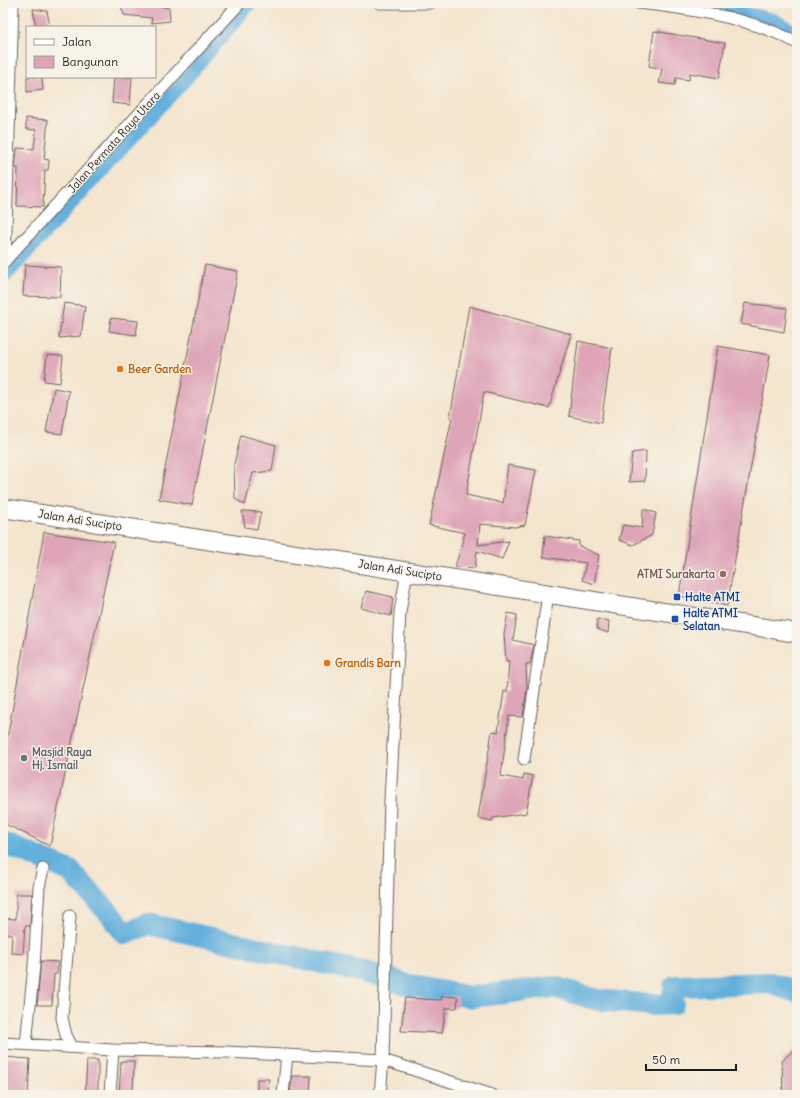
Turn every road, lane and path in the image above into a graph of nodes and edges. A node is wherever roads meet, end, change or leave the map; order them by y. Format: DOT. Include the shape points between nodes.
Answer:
graph roads {
  1 [pos="13,3"];
  2 [pos="240,3"];
  3 [pos="380,3"];
  4 [pos="430,3"];
  5 [pos="638,3"];
  6 [pos="797,43"];
  7 [pos="5,205"];
  8 [pos="4,262"];
  9 [pos="3,508"];
  10 [pos="407,571"];
  11 [pos="548,594"];
  12 [pos="797,633"];
  13 [pos="524,759"];
  14 [pos="43,869"];
  15 [pos="70,916"];
  16 [pos="3,1043"];
  17 [pos="26,1044"];
  18 [pos="72,1047"];
  19 [pos="113,1050"];
  20 [pos="287,1055"];
  21 [pos="383,1060"];
  22 [pos="110,1095"];
  23 [pos="283,1095"];
  24 [pos="380,1095"];
  25 [pos="492,1095"];
  1 -- 7 [label="street"];
  2 -- 8 [label="street, Jalan Permata Raya Utara"];
  3 -- 4 [label="street"];
  5 -- 6 [label="street" via="763,27"];
  7 -- 8 [label="street"];
  9 -- 10 [label="highway, Jalan Adi Sucipto"];
  10 -- 11 [label="highway, Jalan Adi Sucipto"];
  10 -- 21 [label="street" via="400,620 390,801"];
  11 -- 12 [label="highway, Jalan Adi Sucipto"];
  11 -- 13 [label="street"];
  14 -- 17 [label="street" via="38,887 34,966"];
  15 -- 18 [label="street" via="62,1018"];
  16 -- 17 [label="street"];
  17 -- 18 [label="street"];
  18 -- 19 [label="street"];
  19 -- 20 [label="street"];
  19 -- 22 [label="street"];
  20 -- 21 [label="street"];
  20 -- 23 [label="street"];
  21 -- 24 [label="street"];
  21 -- 25 [label="street"];
}
